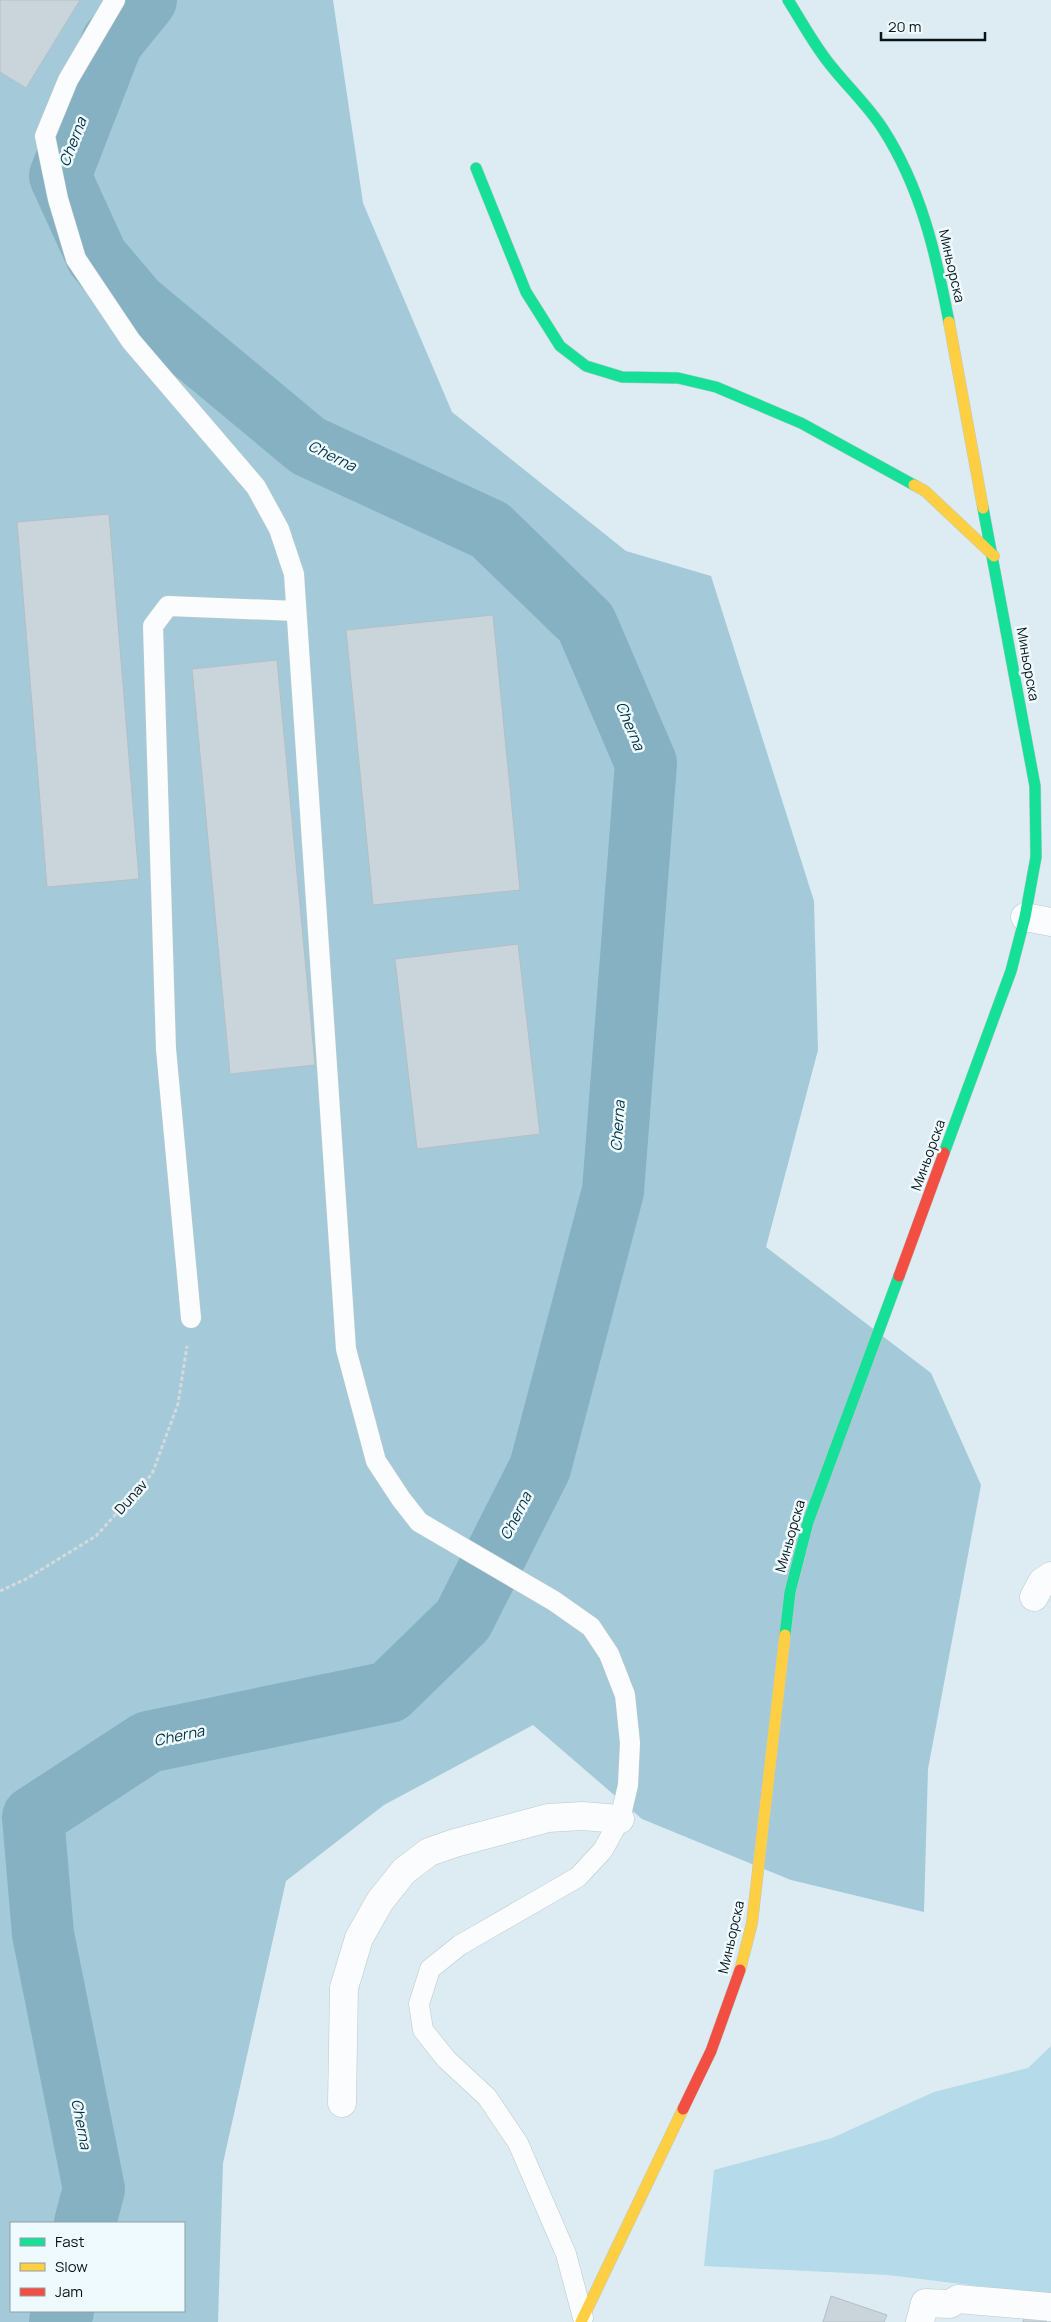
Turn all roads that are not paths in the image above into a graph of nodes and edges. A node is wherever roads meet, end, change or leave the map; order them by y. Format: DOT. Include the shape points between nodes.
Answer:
graph roads {
  1 [pos="115,0"];
  2 [pos="788,0"];
  3 [pos="476,168"];
  4 [pos="994,556"];
  5 [pos="296,610"];
  6 [pos="1025,917"];
  7 [pos="1051,922"];
  8 [pos="191,1318"];
  9 [pos="1051,1576"];
  10 [pos="1034,1597"];
  11 [pos="620,1819"];
  12 [pos="342,2102"];
  13 [pos="1051,2307"];
  14 [pos="582,2320"];
  15 [pos="920,2322"];
  1 -- 5 [label="lane" via="68,80 45,136 68,234 76,259 131,341 256,487 279,529 294,574"];
  2 -- 4 [label="street, Миньорска" via="830,65 882,126 907,171 925,216 940,275"];
  3 -- 4 [label="street" via="526,292 560,346 586,366 622,377 678,378 716,387 801,423 925,491"];
  4 -- 6 [label="street, Миньорска" via="1035,786 1036,857"];
  5 -- 8 [label="lane" via="168,606 152,626 166,1049"];
  5 -- 11 [label="lane" via="346,1349 376,1461 419,1522 538,1591 591,1627 609,1654 624,1695 630,1743 628,1785"];
  6 -- 7 [label="street"];
  6 -- 14 [label="street, Миньорска" via="1011,971 985,1044 808,1522 790,1592 752,1923 737,1982 711,2051"];
  9 -- 10 [label="street" via="1042,1582"];
  11 -- 12 [label="street" via="548,1818 429,1852 404,1871 380,1901 359,1938 344,1988"];
  11 -- 14 [label="lane" via="603,1850 578,1877 460,1945 430,1969 419,2004 423,2030 446,2059 486,2097 518,2143 566,2254"];
  13 -- 15 [label="street" via="958,2299 950,2304 924,2303"];
}
